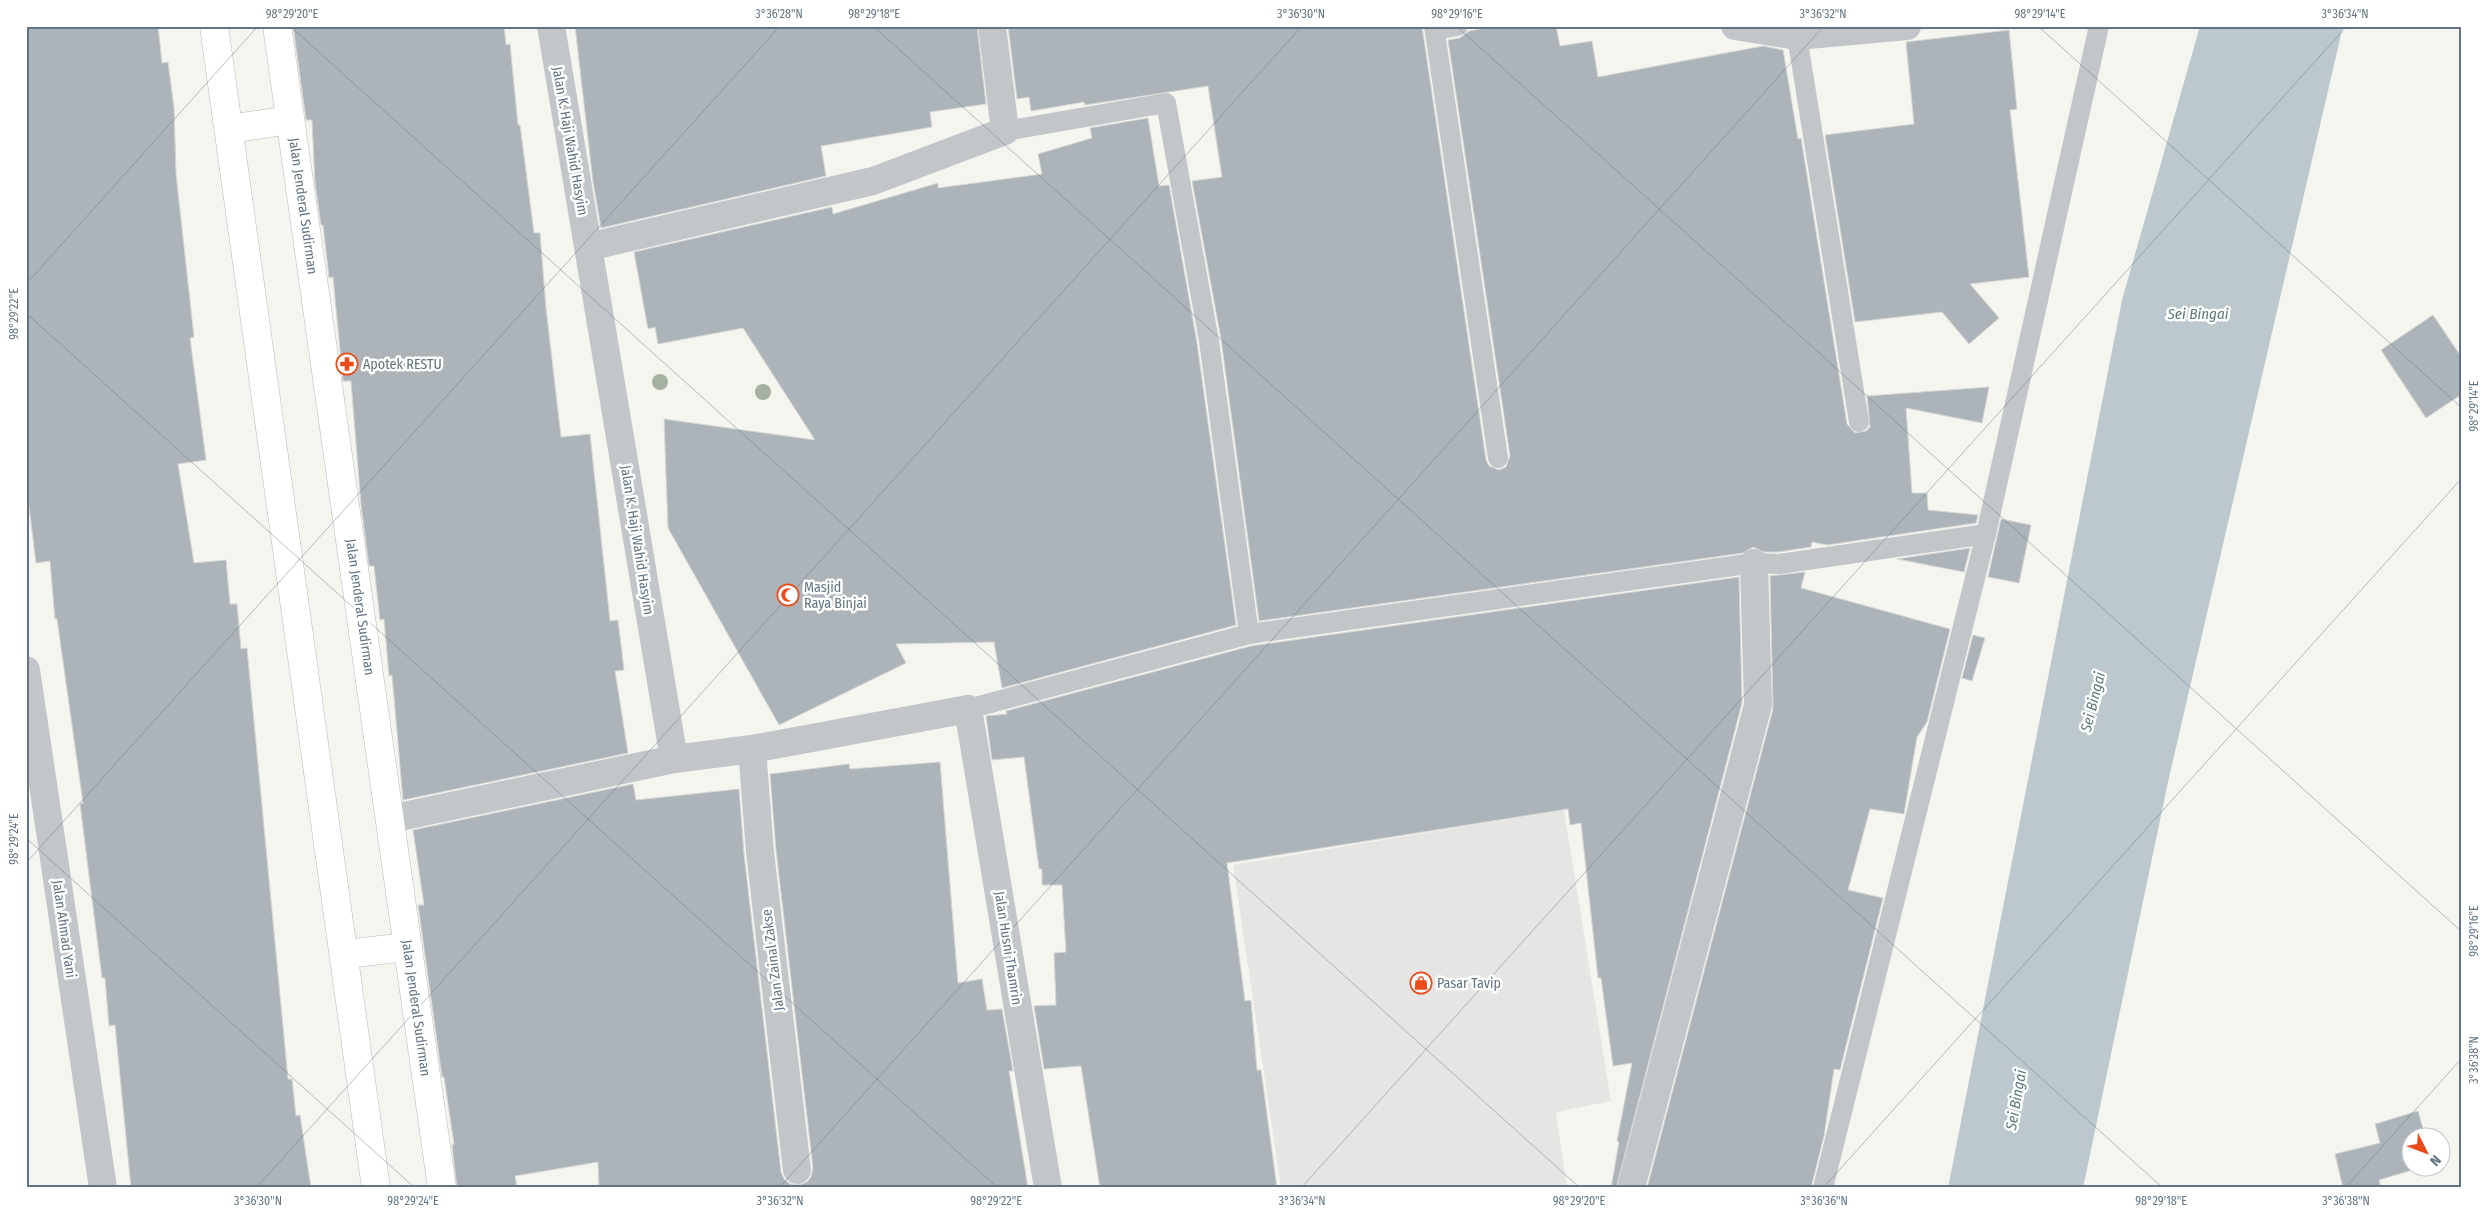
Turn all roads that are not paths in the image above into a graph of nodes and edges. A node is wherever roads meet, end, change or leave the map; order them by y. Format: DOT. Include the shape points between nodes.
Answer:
graph roads {
  1 [pos="214,26"];
  2 [pos="277,26"];
  3 [pos="551,26"];
  4 [pos="992,26"];
  5 [pos="1458,26"];
  6 [pos="1736,26"];
  7 [pos="1907,26"];
  8 [pos="2099,26"];
  9 [pos="1434,28"];
  10 [pos="1797,36"];
  11 [pos="290,120"];
  12 [pos="229,128"];
  13 [pos="1006,131"];
  14 [pos="588,247"];
  15 [pos="1859,422"];
  16 [pos="1498,458"];
  17 [pos="1986,534"];
  18 [pos="1754,563"];
  19 [pos="1249,634"];
  20 [pos="26,670"];
  21 [pos="968,709"];
  22 [pos="752,749"];
  23 [pos="674,759"];
  24 [pos="390,819"];
  25 [pos="408,947"];
  26 [pos="344,954"];
  27 [pos="797,1170"];
  28 [pos="103,1188"];
  29 [pos="376,1188"];
  30 [pos="442,1188"];
  31 [pos="1048,1188"];
  32 [pos="1631,1188"];
  33 [pos="1823,1188"];
  1 -- 12 [label="main road"];
  2 -- 11 [label="main road, Jalan Jenderal Sudirman"];
  3 -- 14 [label="street, Jalan K. Haji Wahid Hasyim"];
  4 -- 13 [label="street"];
  5 -- 9 [label="lane"];
  6 -- 10 [label="street"];
  7 -- 10 [label="street"];
  8 -- 17 [label="lane"];
  9 -- 16 [label="lane"];
  10 -- 15 [label="lane"];
  11 -- 12 [label="main road"];
  11 -- 24 [label="main road, Jalan Jenderal Sudirman"];
  12 -- 26 [label="main road"];
  13 -- 14 [label="street" via="873,180"];
  13 -- 19 [label="lane" via="1166,103 1209,341"];
  14 -- 23 [label="street, Jalan K. Haji Wahid Hasyim"];
  17 -- 18 [label="lane" via="1778,564"];
  17 -- 33 [label="lane"];
  18 -- 19 [label="lane"];
  18 -- 32 [label="street" via="1758,705"];
  19 -- 21 [label="lane"];
  20 -- 28 [label="street, Jalan Ahmad Yani"];
  21 -- 22 [label="street"];
  21 -- 31 [label="street, Jalan Husni Thamrin"];
  22 -- 23 [label="street"];
  22 -- 27 [label="street, Jalan Zainal Zakse" via="760,852"];
  23 -- 24 [label="street"];
  24 -- 25 [label="main road, Jalan Jenderal Sudirman"];
  25 -- 26 [label="main road"];
  25 -- 30 [label="main road, Jalan Jenderal Sudirman"];
  26 -- 29 [label="main road"];
}
